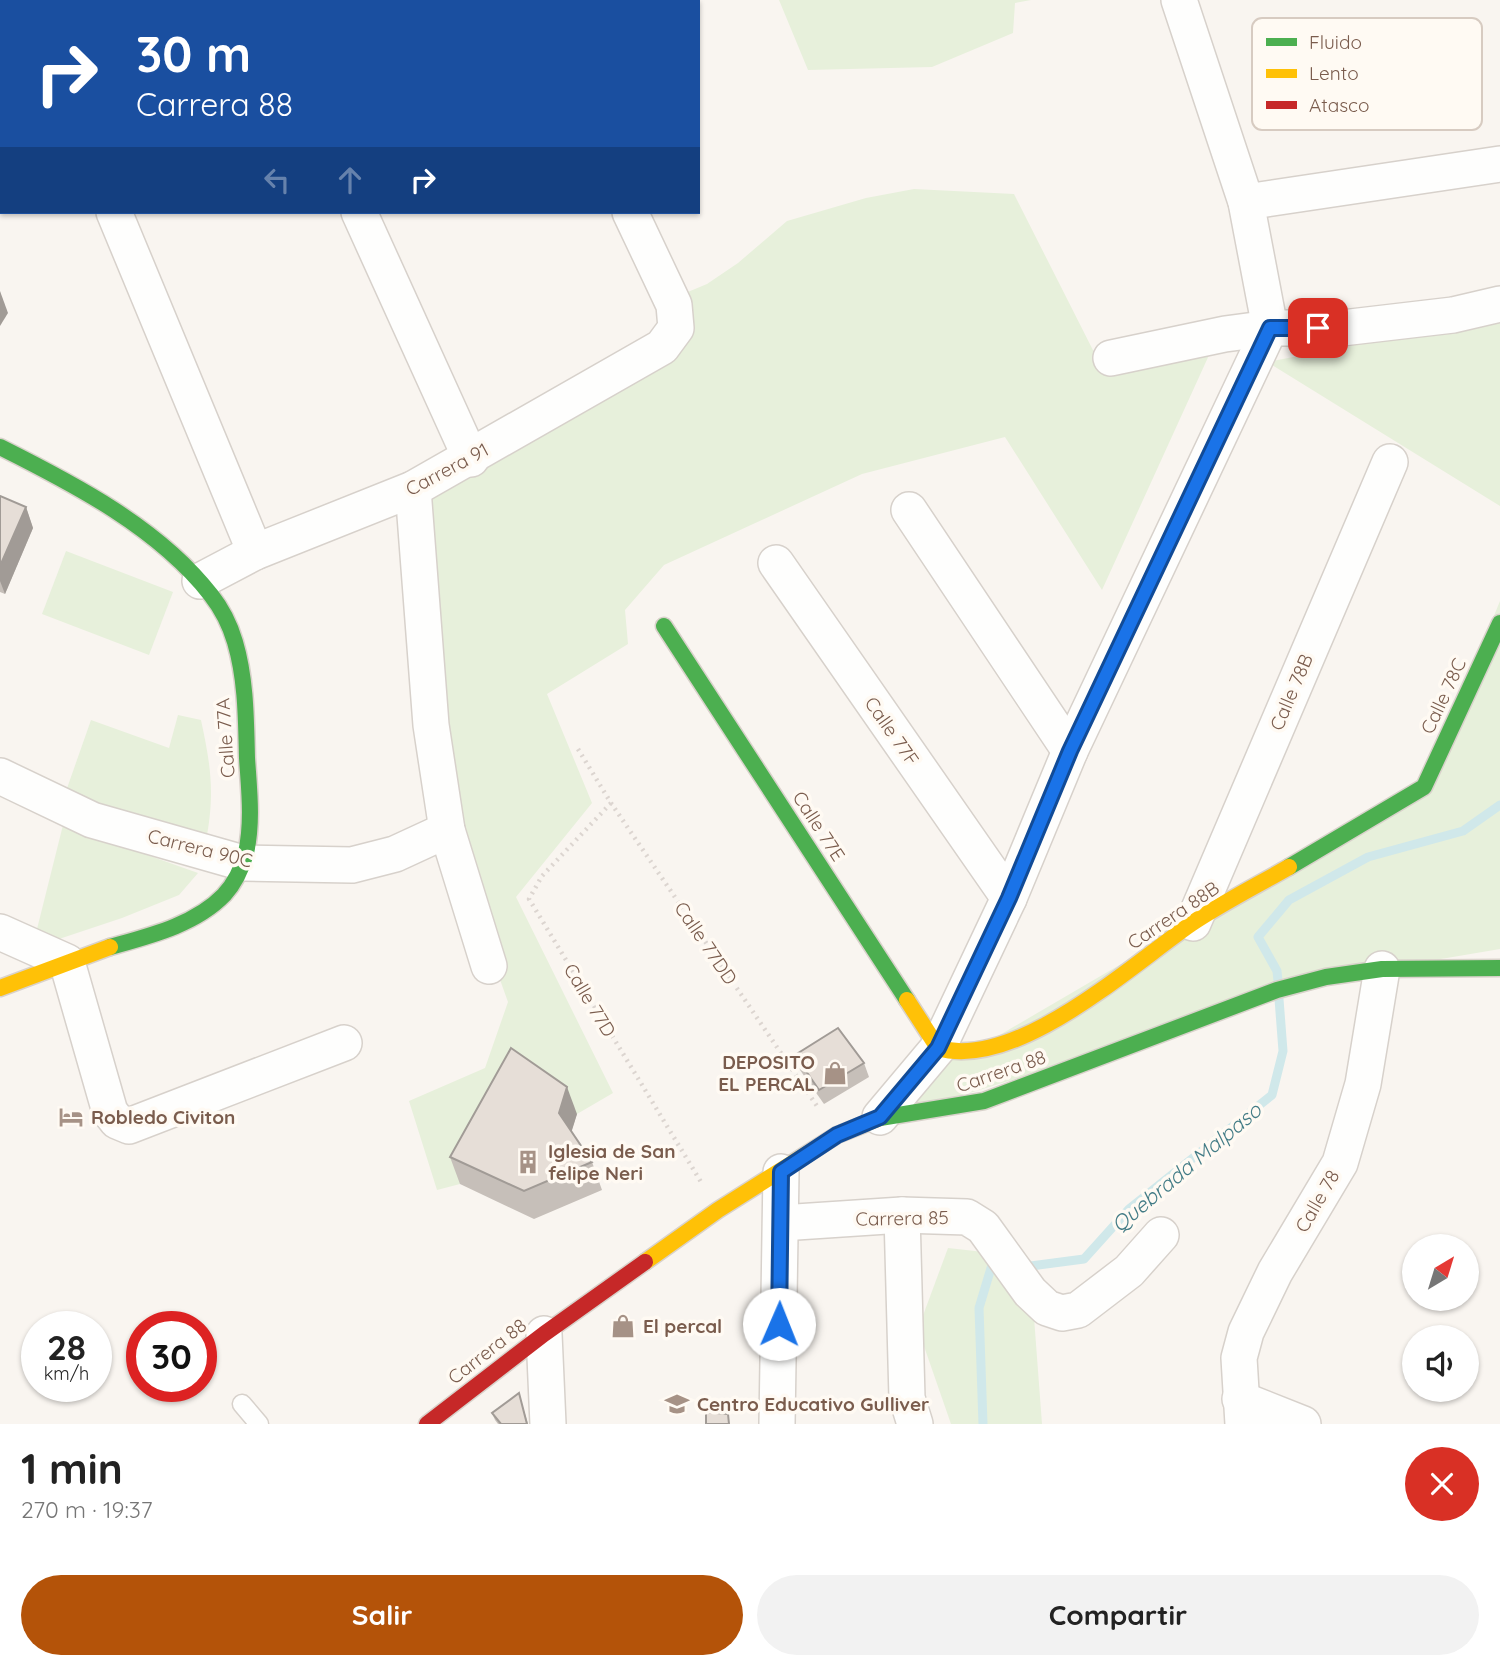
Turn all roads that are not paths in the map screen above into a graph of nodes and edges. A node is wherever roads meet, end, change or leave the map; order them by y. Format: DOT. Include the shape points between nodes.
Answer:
graph roads {
  1 [pos="1179,0"];
  2 [pos="1500,164"];
  3 [pos="1246,202"];
  4 [pos="115,214"];
  5 [pos="360,214"];
  6 [pos="631,214"];
  7 [pos="1500,304"];
  8 [pos="1270,328"];
  9 [pos="1111,358"];
  10 [pos="0,447"];
  11 [pos="471,458"];
  12 [pos="1390,462"];
  13 [pos="413,489"];
  14 [pos="909,510"];
  15 [pos="255,552"];
  16 [pos="776,563"];
  17 [pos="200,581"];
  18 [pos="1500,623"];
  19 [pos="664,626"];
  20 [pos="1070,751"];
  21 [pos="0,776"];
  22 [pos="1424,787"];
  23 [pos="447,830"];
  24 [pos="243,863"];
  25 [pos="1009,898"];
  26 [pos="1193,923"];
  27 [pos="0,932"];
  28 [pos="67,962"];
  29 [pos="489,966"];
  30 [pos="1500,968"];
  31 [pos="1381,969"];
  32 [pos="0,988"];
  33 [pos="344,1043"];
  34 [pos="938,1048"];
  35 [pos="880,1117"];
  36 [pos="781,1172"];
  37 [pos="902,1215"];
  38 [pos="781,1223"];
  39 [pos="1161,1235"];
  40 [pos="544,1334"];
  41 [pos="242,1404"];
  42 [pos="1242,1411"];
  43 [pos="259,1424"];
  44 [pos="427,1424"];
  45 [pos="548,1424"];
  46 [pos="777,1424"];
  47 [pos="915,1424"];
  48 [pos="1303,1424"];
  1 -- 3 [label="street"];
  2 -- 3 [label="street"];
  3 -- 8 [label="street"];
  4 -- 15 [label="street"];
  5 -- 11 [label="street"];
  6 -- 11 [label="street, Carrera 91" via="674,305 676,328 662,347"];
  7 -- 8 [label="street" via="1453,316 1342,328"];
  8 -- 9 [label="street"];
  8 -- 20 [label="street"];
  10 -- 17 [label="street, Calle 77A" via="61,476 135,525"];
  11 -- 13 [label="street, Carrera 91"];
  12 -- 26 [label="street, Calle 78B"];
  13 -- 15 [label="street, Carrera 91"];
  13 -- 23 [label="street" via="430,713"];
  14 -- 20 [label="street"];
  15 -- 17 [label="street, Carrera 91"];
  16 -- 25 [label="street, Calle 77F"];
  17 -- 24 [label="street, Calle 77A" via="228,621 241,663 251,813"];
  18 -- 22 [label="street, Calle 78C"];
  19 -- 34 [label="street, Calle 77E"];
  20 -- 25 [label="street"];
  21 -- 24 [label="street, Carrera 90C" via="92,820"];
  22 -- 26 [label="street, Carrera 88B"];
  23 -- 24 [label="street, Carrera 90C" via="395,854 352,865"];
  23 -- 29 [label="street"];
  24 -- 28 [label="street, Calle 77A" via="226,894 192,919"];
  25 -- 34 [label="street"];
  26 -- 34 [label="street, Carrera 88B" via="1062,1018 974,1050 955,1053"];
  27 -- 28 [label="street"];
  28 -- 32 [label="street, Calle 77A"];
  28 -- 33 [label="street" via="110,1112 129,1126"];
  30 -- 31 [label="street, Carrera 88"];
  31 -- 35 [label="street, Carrera 88" via="1277,990 960,1109"];
  31 -- 42 [label="street, Calle 78" via="1363,1084 1340,1163 1275,1272 1246,1332 1239,1357"];
  34 -- 35 [label="street"];
  35 -- 36 [label="street, Carrera 88" via="837,1135"];
  36 -- 38 [label="street"];
  36 -- 40 [label="street, Carrera 88" via="718,1210"];
  37 -- 38 [label="street, Carrera 85"];
  37 -- 39 [label="street, Carrera 85" via="967,1217 983,1227 1030,1292 1047,1308 1062,1313 1078,1310 1129,1271"];
  37 -- 47 [label="street" via="907,1398"];
  38 -- 46 [label="street"];
  40 -- 44 [label="street, Carrera 88"];
  40 -- 45 [label="street"];
  41 -- 43 [label="lane"];
  42 -- 48 [label="street"];
}
